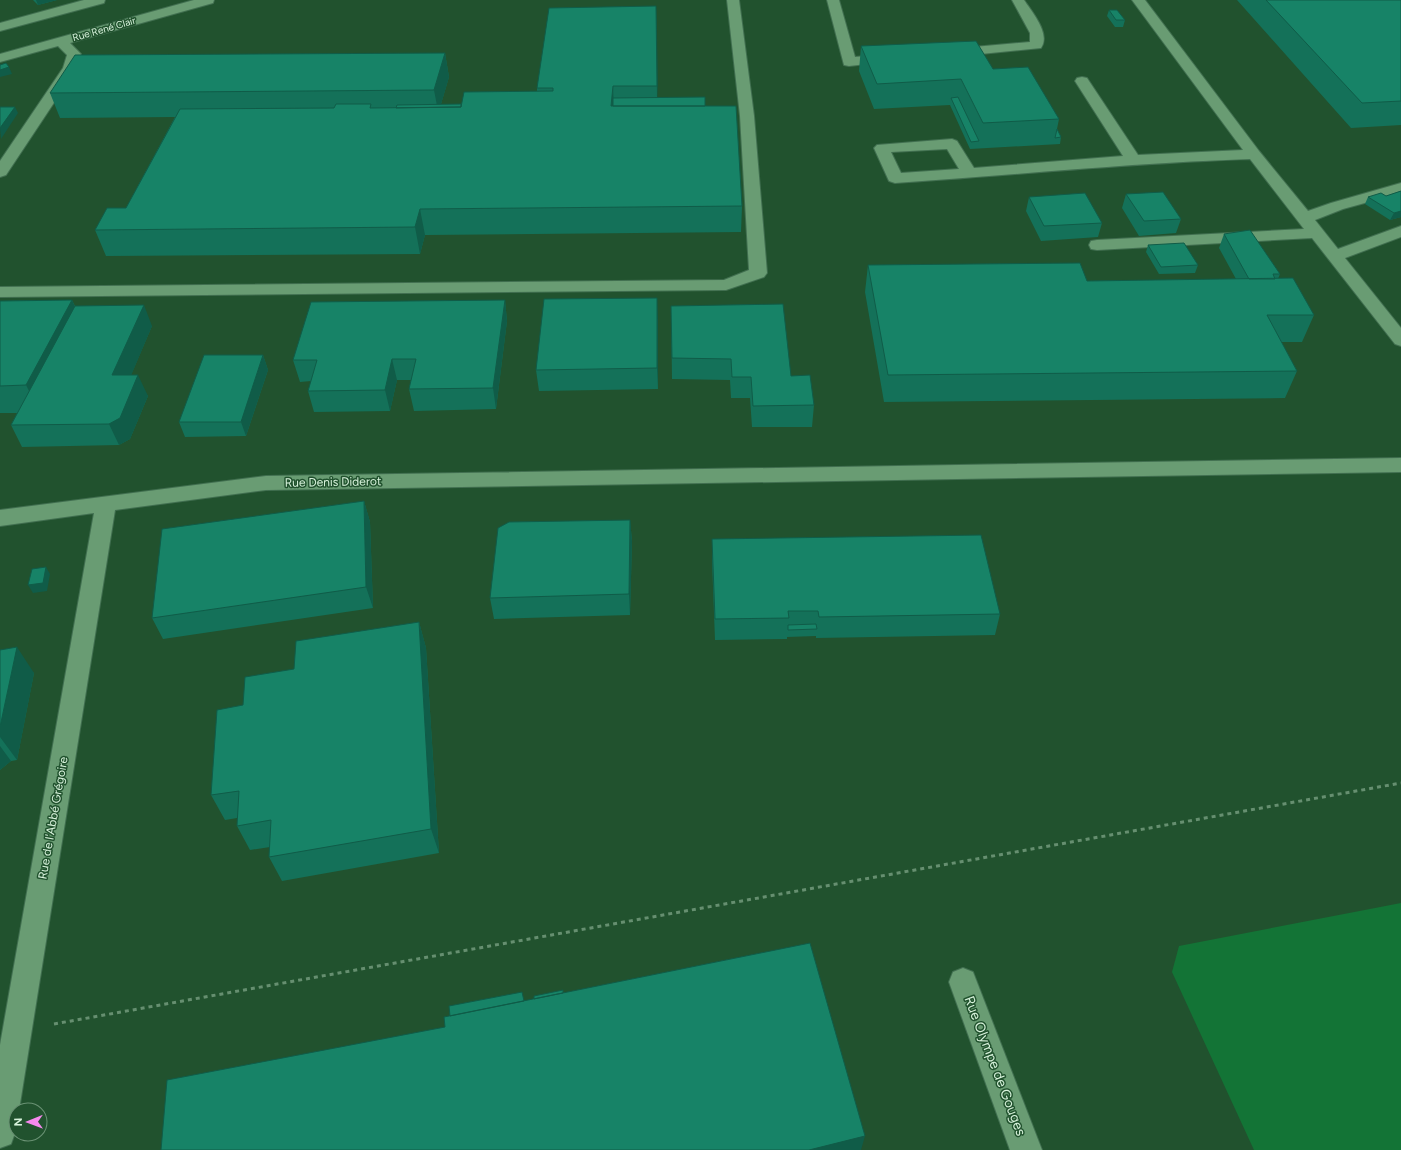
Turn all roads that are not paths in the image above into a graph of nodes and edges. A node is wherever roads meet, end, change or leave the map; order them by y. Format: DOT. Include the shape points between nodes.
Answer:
graph roads {
  1 [pos="99,0"];
  2 [pos="208,0"];
  3 [pos="732,0"];
  4 [pos="833,0"];
  5 [pos="1018,0"];
  6 [pos="1138,0"];
  7 [pos="0,27"];
  8 [pos="61,41"];
  9 [pos="935,54"];
  10 [pos="903,57"];
  11 [pos="0,58"];
  12 [pos="1082,81"];
  13 [pos="1254,154"];
  14 [pos="1133,159"];
  15 [pos="0,172"];
  16 [pos="969,173"];
  17 [pos="1401,188"];
  18 [pos="1305,218"];
  19 [pos="1401,231"];
  20 [pos="1317,233"];
  21 [pos="1097,244"];
  22 [pos="1335,256"];
  23 [pos="0,292"];
  24 [pos="1401,340"];
  25 [pos="1401,465"];
  26 [pos="106,503"];
  27 [pos="0,518"];
  28 [pos="963,982"];
  29 [pos="0,1133"];
  30 [pos="1026,1150"];
  1 -- 7 [label="street"];
  2 -- 8 [label="street, Rue René Clair"];
  3 -- 23 [label="street" via="747,116 758,273 726,285"];
  4 -- 10 [label="street" via="849,62"];
  5 -- 9 [label="street" via="1037,33 1036,45"];
  6 -- 13 [label="street"];
  8 -- 11 [label="street, Rue René Clair"];
  8 -- 15 [label="street" via="74,54 70,68"];
  12 -- 14 [label="street"];
  13 -- 14 [label="street"];
  13 -- 18 [label="street"];
  14 -- 16 [label="street"];
  16 -- 16 [label="street" via="952,144 882,148 895,178"];
  17 -- 18 [label="street"];
  18 -- 20 [label="street"];
  19 -- 22 [label="street"];
  20 -- 21 [label="street"];
  20 -- 22 [label="street"];
  22 -- 24 [label="street"];
  25 -- 26 [label="street, Rue Denis Diderot" via="266,483"];
  26 -- 27 [label="street, Rue Denis Diderot"];
  26 -- 29 [label="street, Rue de l'Abbé Grégoire"];
  28 -- 30 [label="street, Rue Olympe de Gouges"];
}
